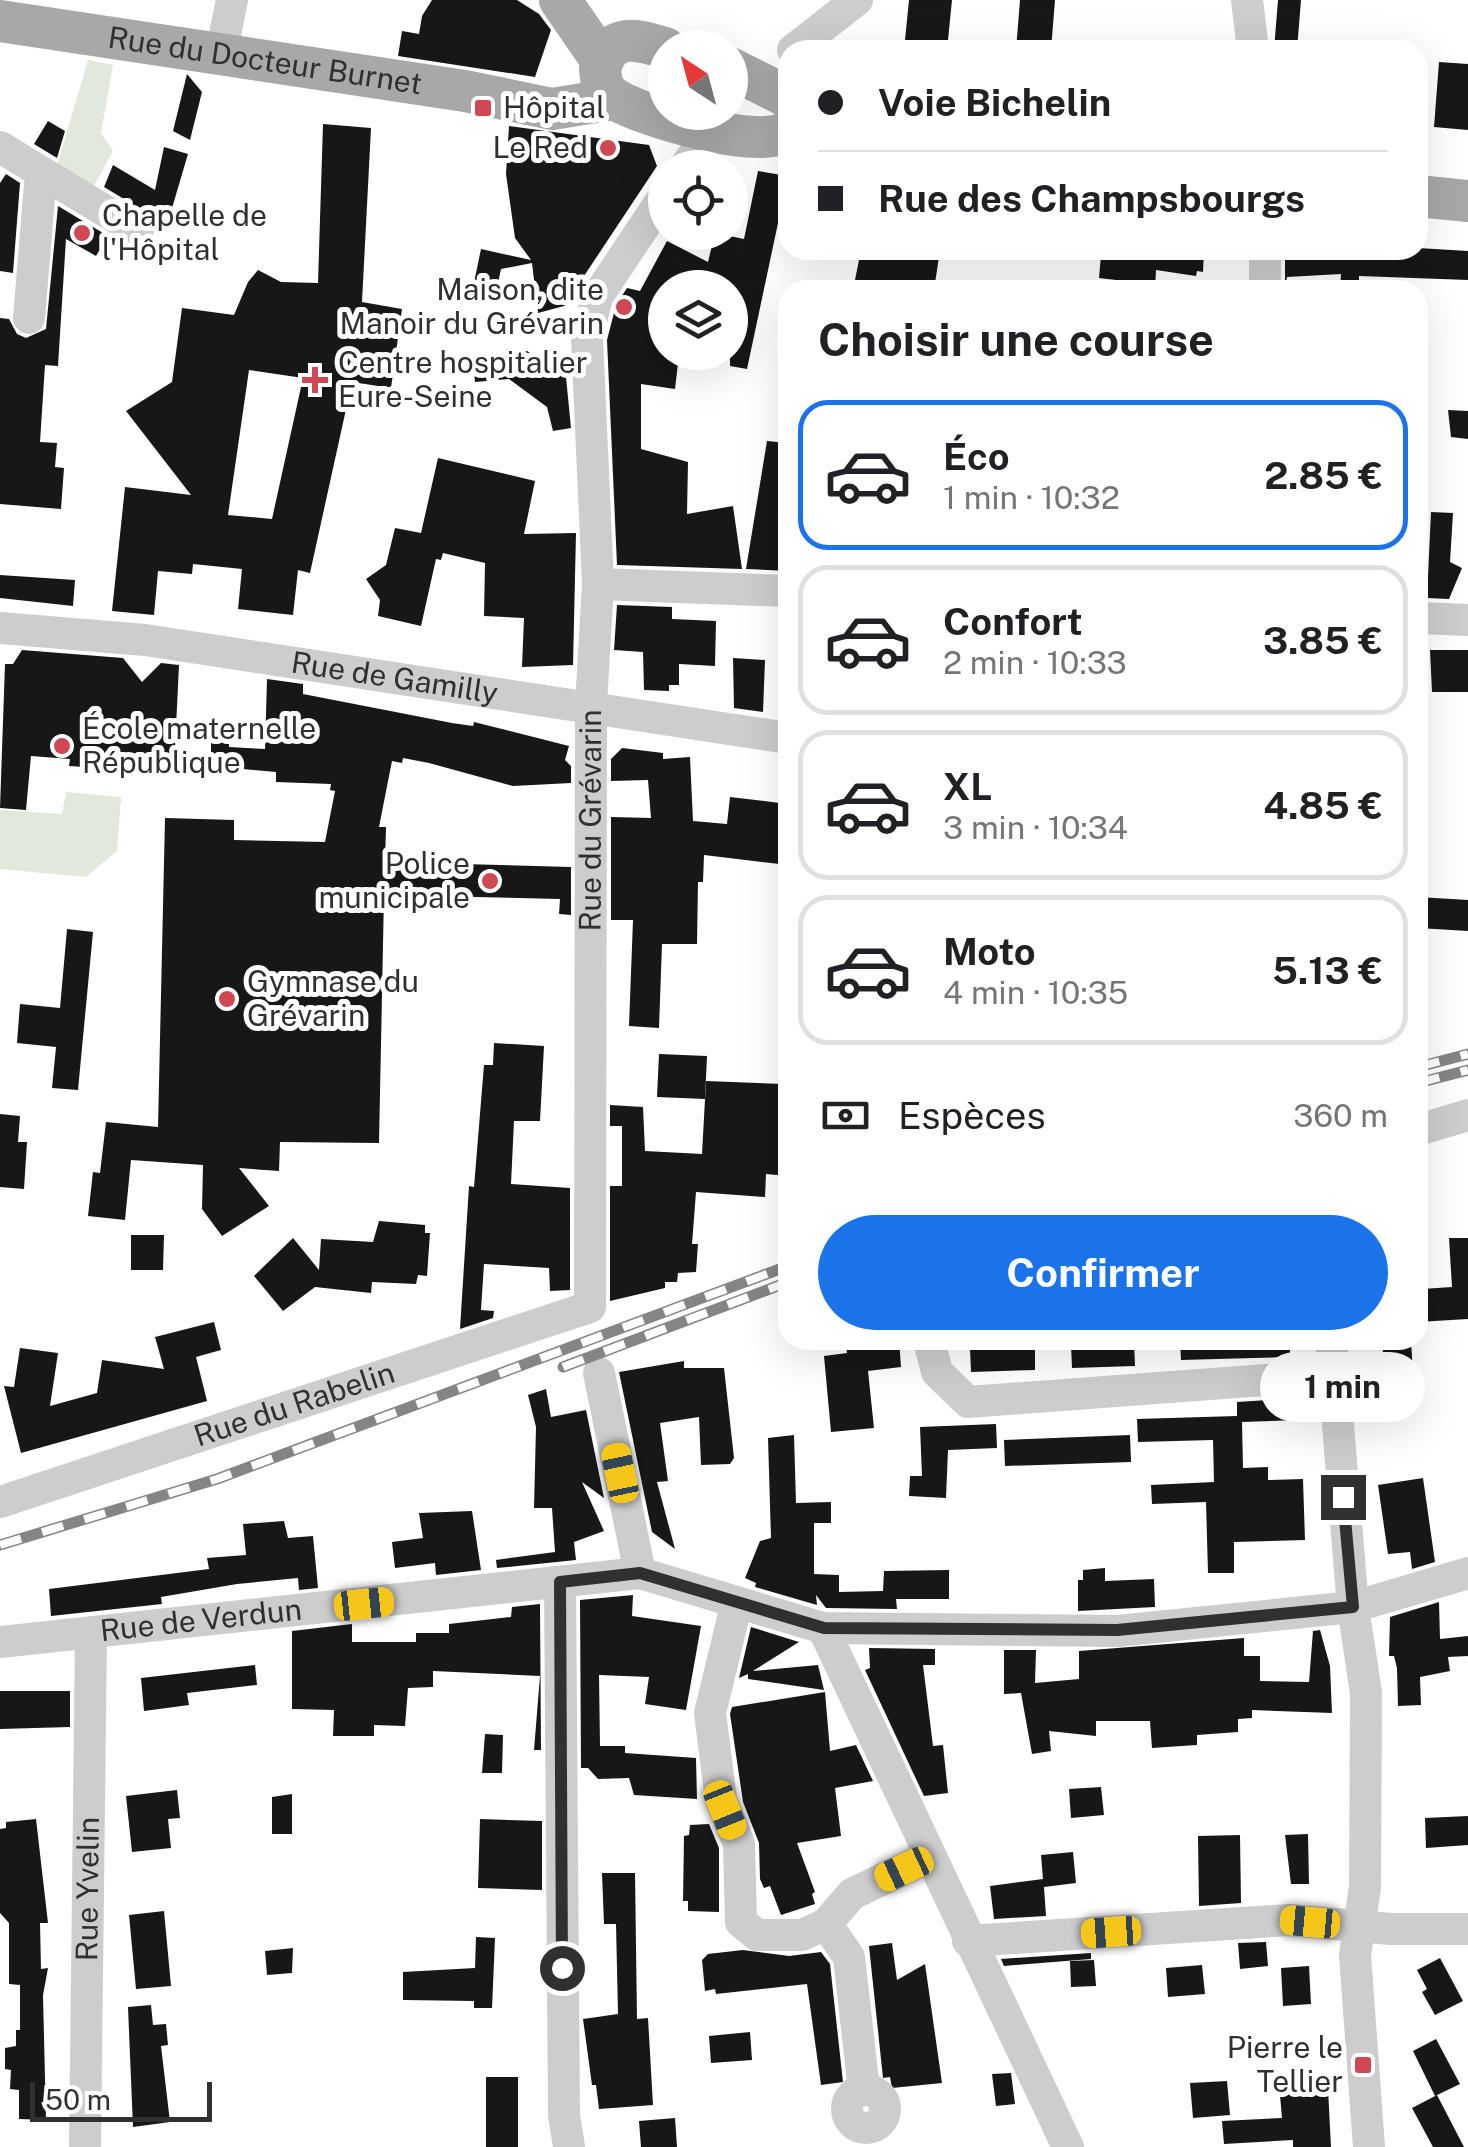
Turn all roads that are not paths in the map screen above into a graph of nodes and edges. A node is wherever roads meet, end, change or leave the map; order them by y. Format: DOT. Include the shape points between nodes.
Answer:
graph roads {
  1 [pos="232,0"];
  2 [pos="560,0"];
  3 [pos="584,0"];
  4 [pos="857,0"];
  5 [pos="1247,0"];
  6 [pos="0,20"];
  7 [pos="808,40"];
  8 [pos="1252,40"];
  9 [pos="220,54"];
  10 [pos="778,55"];
  11 [pos="622,63"];
  12 [pos="748,66"];
  13 [pos="648,82"];
  14 [pos="748,82"];
  15 [pos="778,116"];
  16 [pos="778,129"];
  17 [pos="712,130"];
  18 [pos="0,147"];
  19 [pos="697,150"];
  20 [pos="41,172"];
  21 [pos="1428,196"];
  22 [pos="1468,198"];
  23 [pos="648,220"];
  24 [pos="138,231"];
  25 [pos="29,318"];
  26 [pos="598,584"];
  27 [pos="778,591"];
  28 [pos="1428,618"];
  29 [pos="1468,620"];
  30 [pos="0,628"];
  31 [pos="591,705"];
  32 [pos="778,737"];
  33 [pos="1468,1114"];
  34 [pos="1428,1127"];
  35 [pos="590,1307"];
  36 [pos="410,1342"];
  37 [pos="443,1345"];
  38 [pos="932,1350"];
  39 [pos="1332,1350"];
  40 [pos="599,1373"];
  41 [pos="1333,1375"];
  42 [pos="0,1502"];
  43 [pos="640,1573"];
  44 [pos="1468,1573"];
  45 [pos="560,1582"];
  46 [pos="737,1602"];
  47 [pos="1353,1607"];
  48 [pos="824,1628"];
  49 [pos="91,1634"];
  50 [pos="0,1642"];
  51 [pos="929,1857"];
  52 [pos="826,1924"];
  53 [pos="1362,1926"];
  54 [pos="1468,1930"];
  55 [pos="968,1941"];
  56 [pos="864,2090"];
  57 [pos="86,2147"];
  58 [pos="569,2147"];
  59 [pos="1068,2147"];
  60 [pos="1369,2147"];
  1 -- 9 [label="street"];
  2 -- 11 [label="main road"];
  3 -- 11 [label="main road"];
  4 -- 7 [label="street"];
  5 -- 8 [label="street"];
  6 -- 9 [label="main road, Rue du Docteur Burnet"];
  9 -- 11 [label="main road, Rue du Docteur Burnet" via="552,109"];
  10 -- 12 [label="street"];
  11 -- 13 [label="main road"];
  14 -- 15 [label="main road"];
  16 -- 17 [label="main road" via="756,140"];
  17 -- 19 [label="street"];
  18 -- 20 [label="street"];
  20 -- 24 [label="street"];
  20 -- 25 [label="street"];
  21 -- 22 [label="main road"];
  23 -- 26 [label="street, Rue du Grévarin" via="597,297 587,338"];
  26 -- 27 [label="street"];
  26 -- 31 [label="street, Rue du Grévarin"];
  28 -- 29 [label="street"];
  30 -- 31 [label="street, Rue de Gamilly" via="146,640"];
  31 -- 32 [label="street, Rue de Gamilly" via="618,715"];
  31 -- 35 [label="street, Rue du Grévarin"];
  33 -- 34 [label="street"];
  35 -- 37 [label="street, Rue du Rabelin"];
  36 -- 37 [label="street"];
  37 -- 42 [label="street, Rue du Rabelin"];
  38 -- 41 [label="street" via="938,1372 968,1402"];
  39 -- 41 [label="street"];
  40 -- 43 [label="street"];
  41 -- 47 [label="street"];
  43 -- 45 [label="street, Rue de Verdun"];
  43 -- 46 [label="street, Rue de Verdun"];
  44 -- 47 [label="street, Rue de Verdun"];
  45 -- 49 [label="street, Rue de Verdun"];
  45 -- 58 [label="street"];
  46 -- 48 [label="street, Rue de Verdun"];
  46 -- 52 [label="street" via="710,1713 721,1800 739,1844 742,1922 758,1935 802,1935"];
  47 -- 48 [label="street, Rue de Verdun" via="1117,1630"];
  47 -- 53 [label="street" via="1366,1693"];
  48 -- 51 [label="street"];
  49 -- 50 [label="street, Rue de Verdun"];
  49 -- 57 [label="street, Rue Yvelin"];
  51 -- 52 [label="street" via="852,1894"];
  51 -- 55 [label="street"];
  52 -- 56 [label="street" via="850,1956"];
  53 -- 54 [label="street"];
  53 -- 55 [label="street" via="1289,1920"];
  53 -- 60 [label="street" via="1355,1955"];
  55 -- 59 [label="street"];
}
